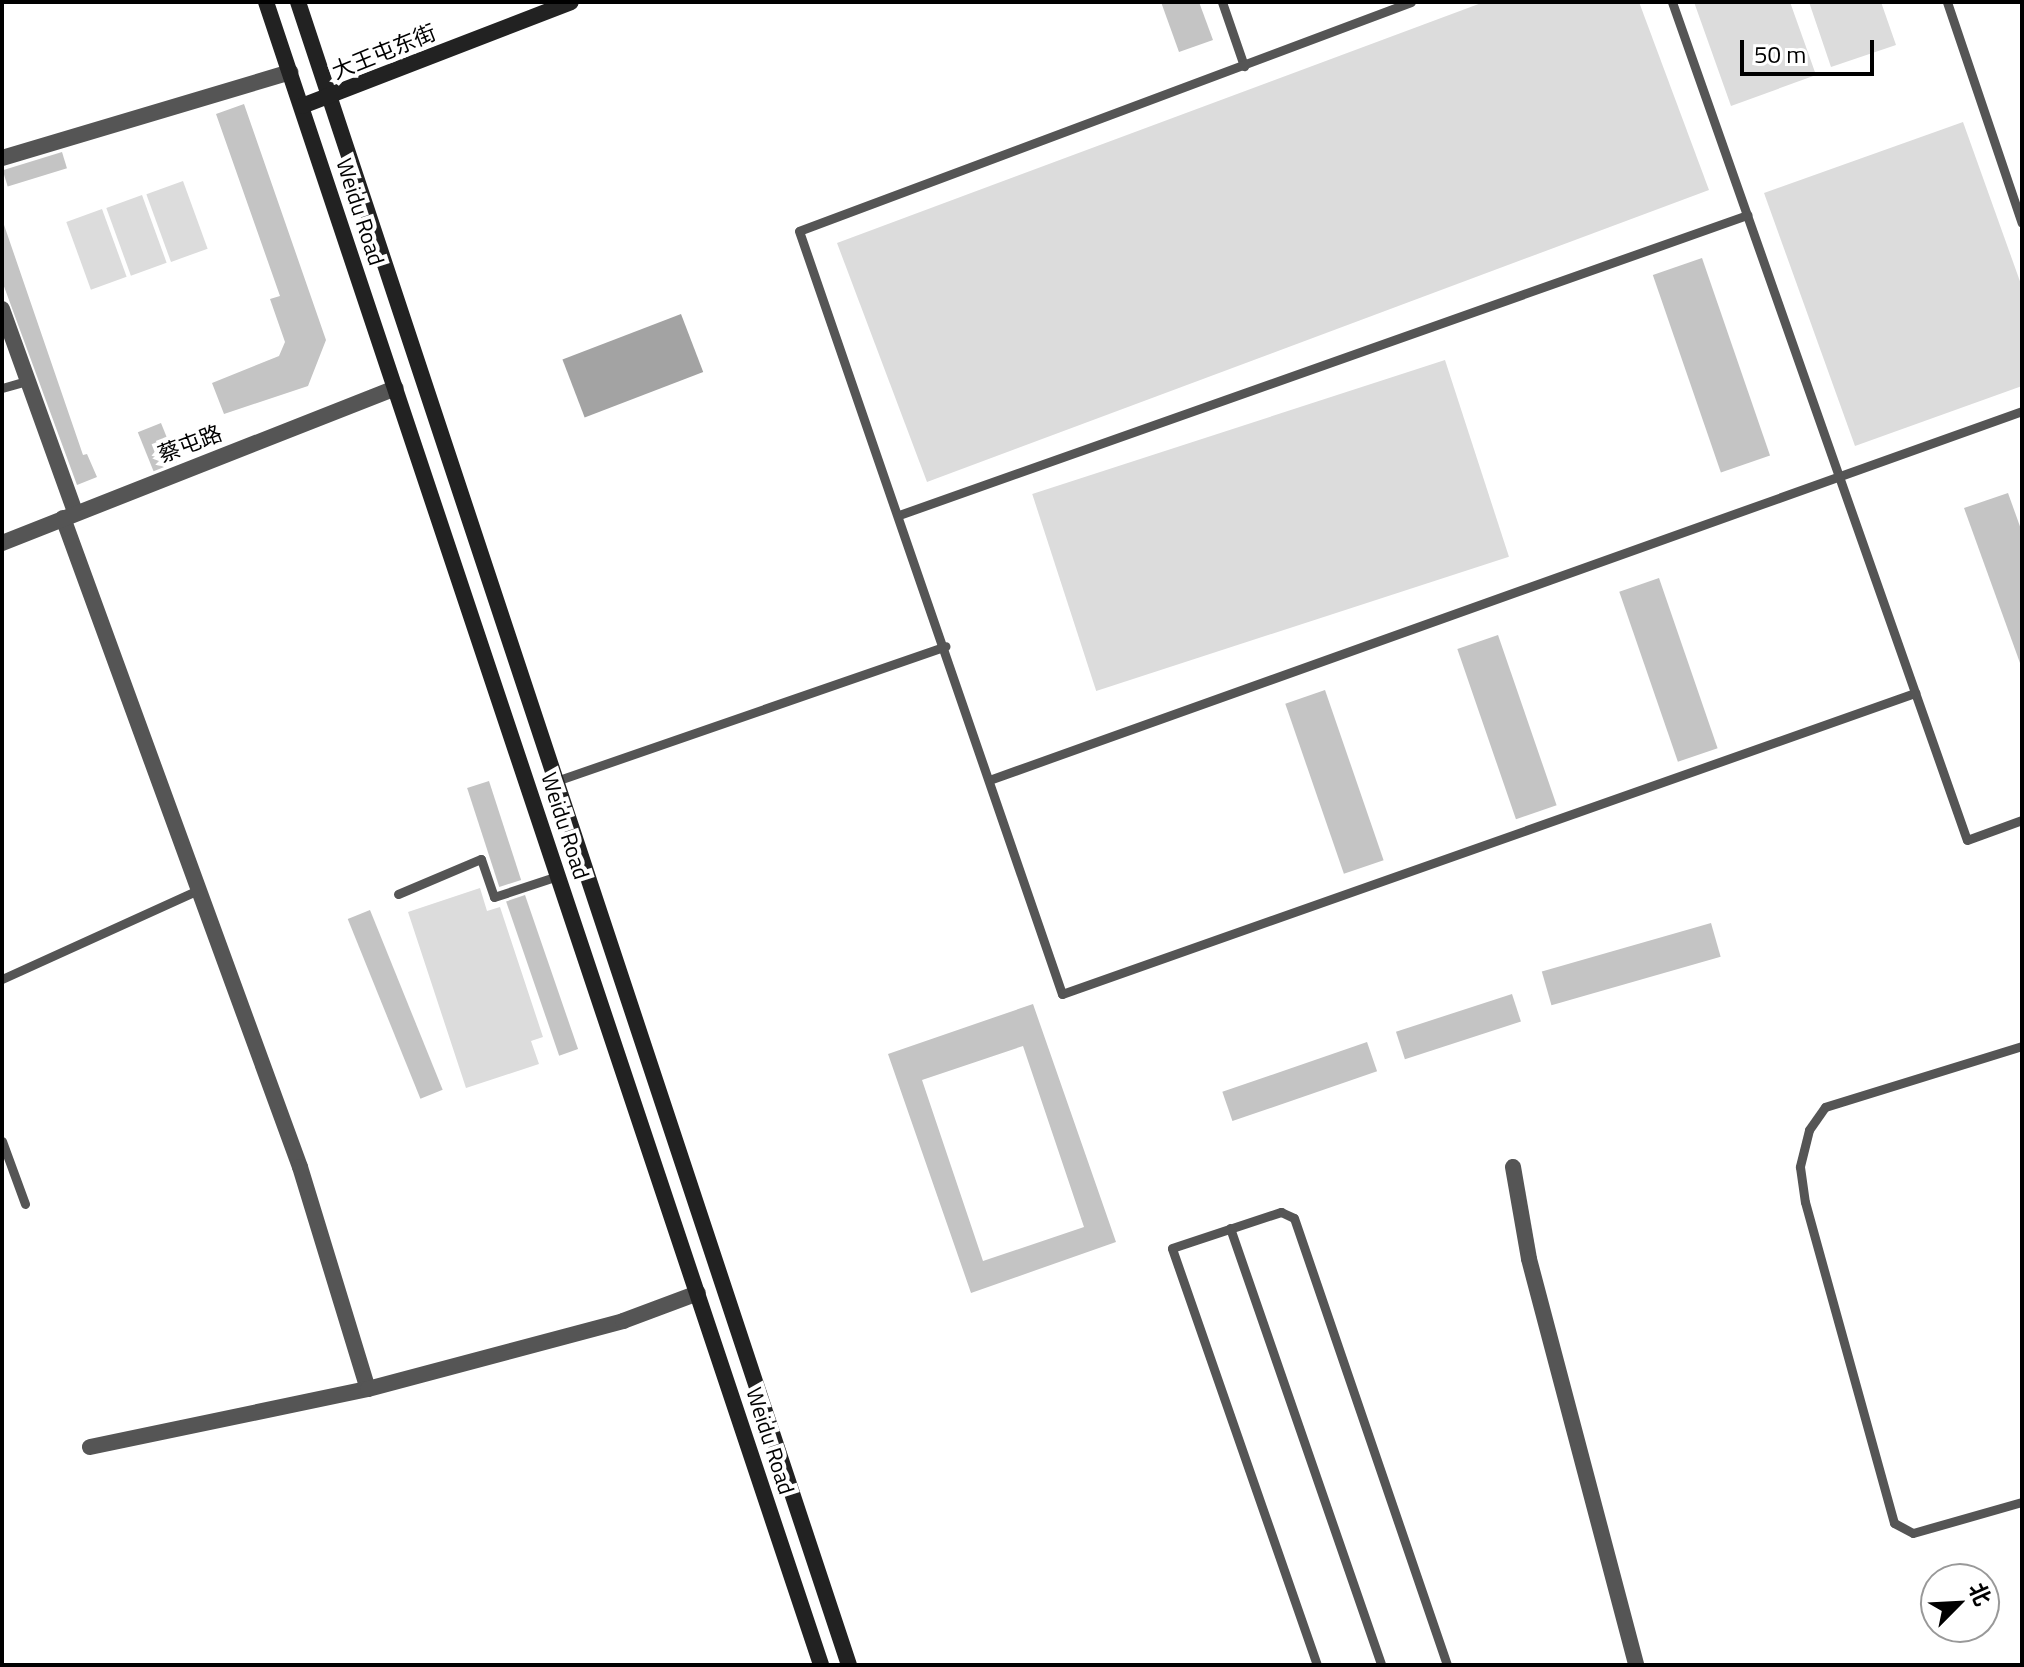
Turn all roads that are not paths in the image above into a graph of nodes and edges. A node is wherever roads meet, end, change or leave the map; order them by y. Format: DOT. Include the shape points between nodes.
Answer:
graph roads {
  1 [pos="266,2"];
  2 [pos="298,2"];
  3 [pos="571,2"];
  4 [pos="1222,2"];
  5 [pos="1411,2"];
  6 [pos="1672,2"];
  7 [pos="1947,2"];
  8 [pos="1244,66"];
  9 [pos="290,72"];
  10 [pos="330,97"];
  11 [pos="302,106"];
  12 [pos="2,158"];
  13 [pos="1747,215"];
  14 [pos="2022,223"];
  15 [pos="2,309"];
  16 [pos="27,381"];
  17 [pos="2,388"];
  18 [pos="396,388"];
  19 [pos="2022,411"];
  20 [pos="1839,476"];
  21 [pos="69,515"];
  22 [pos="899,515"];
  23 [pos="2,543"];
  24 [pos="945,646"];
  25 [pos="1915,693"];
  26 [pos="992,779"];
  27 [pos="559,780"];
  28 [pos="2022,820"];
  29 [pos="558,876"];
  30 [pos="198,890"];
  31 [pos="398,894"];
  32 [pos="2,979"];
  33 [pos="2022,1046"];
  34 [pos="2,1141"];
  35 [pos="1513,1167"];
  36 [pos="25,1204"];
  37 [pos="1230,1228"];
  38 [pos="698,1293"];
  39 [pos="368,1389"];
  40 [pos="90,1447"];
  41 [pos="2022,1502"];
  42 [pos="821,1665"];
  43 [pos="849,1665"];
  44 [pos="1317,1665"];
  45 [pos="1381,1665"];
  46 [pos="1447,1665"];
  47 [pos="1636,1665"];
  1 -- 9 [label="main road, Weidu Road"];
  2 -- 10 [label="main road, Weidu Road"];
  3 -- 10 [label="main road, 大王屯东街"];
  4 -- 8 [label="lane"];
  5 -- 8 [label="lane"];
  6 -- 13 [label="lane"];
  7 -- 14 [label="lane"];
  8 -- 22 [label="lane" via="799,231"];
  9 -- 11 [label="main road, Weidu Road"];
  9 -- 12 [label="street"];
  10 -- 11 [label="main road, 大王屯东街"];
  10 -- 27 [label="main road, Weidu Road"];
  11 -- 18 [label="main road, Weidu Road"];
  13 -- 20 [label="lane"];
  13 -- 22 [label="lane"];
  15 -- 16 [label="street"];
  16 -- 17 [label="lane"];
  16 -- 21 [label="street"];
  18 -- 21 [label="street, 蔡屯路"];
  18 -- 29 [label="main road, Weidu Road"];
  19 -- 20 [label="lane"];
  20 -- 25 [label="lane"];
  20 -- 26 [label="lane"];
  21 -- 23 [label="street, 蔡屯路"];
  21 -- 30 [label="street"];
  22 -- 24 [label="lane"];
  24 -- 26 [label="lane"];
  24 -- 27 [label="lane"];
  25 -- 26 [label="lane" via="1062,994"];
  25 -- 28 [label="lane" via="1967,840"];
  27 -- 43 [label="main road, Weidu Road"];
  29 -- 31 [label="lane" via="494,897 481,859"];
  29 -- 38 [label="main road, Weidu Road"];
  30 -- 32 [label="lane"];
  30 -- 39 [label="street" via="300,1167"];
  33 -- 41 [label="lane" via="1825,1107 1809,1130 1800,1167 1805,1202 1894,1523 1913,1533"];
  34 -- 36 [label="lane"];
  35 -- 47 [label="street" via="1529,1259"];
  37 -- 44 [label="lane" via="1172,1248"];
  37 -- 45 [label="lane"];
  37 -- 46 [label="lane" via="1281,1212 1294,1218"];
  38 -- 39 [label="street" via="623,1321"];
  38 -- 42 [label="main road, Weidu Road"];
  39 -- 40 [label="street"];
}
